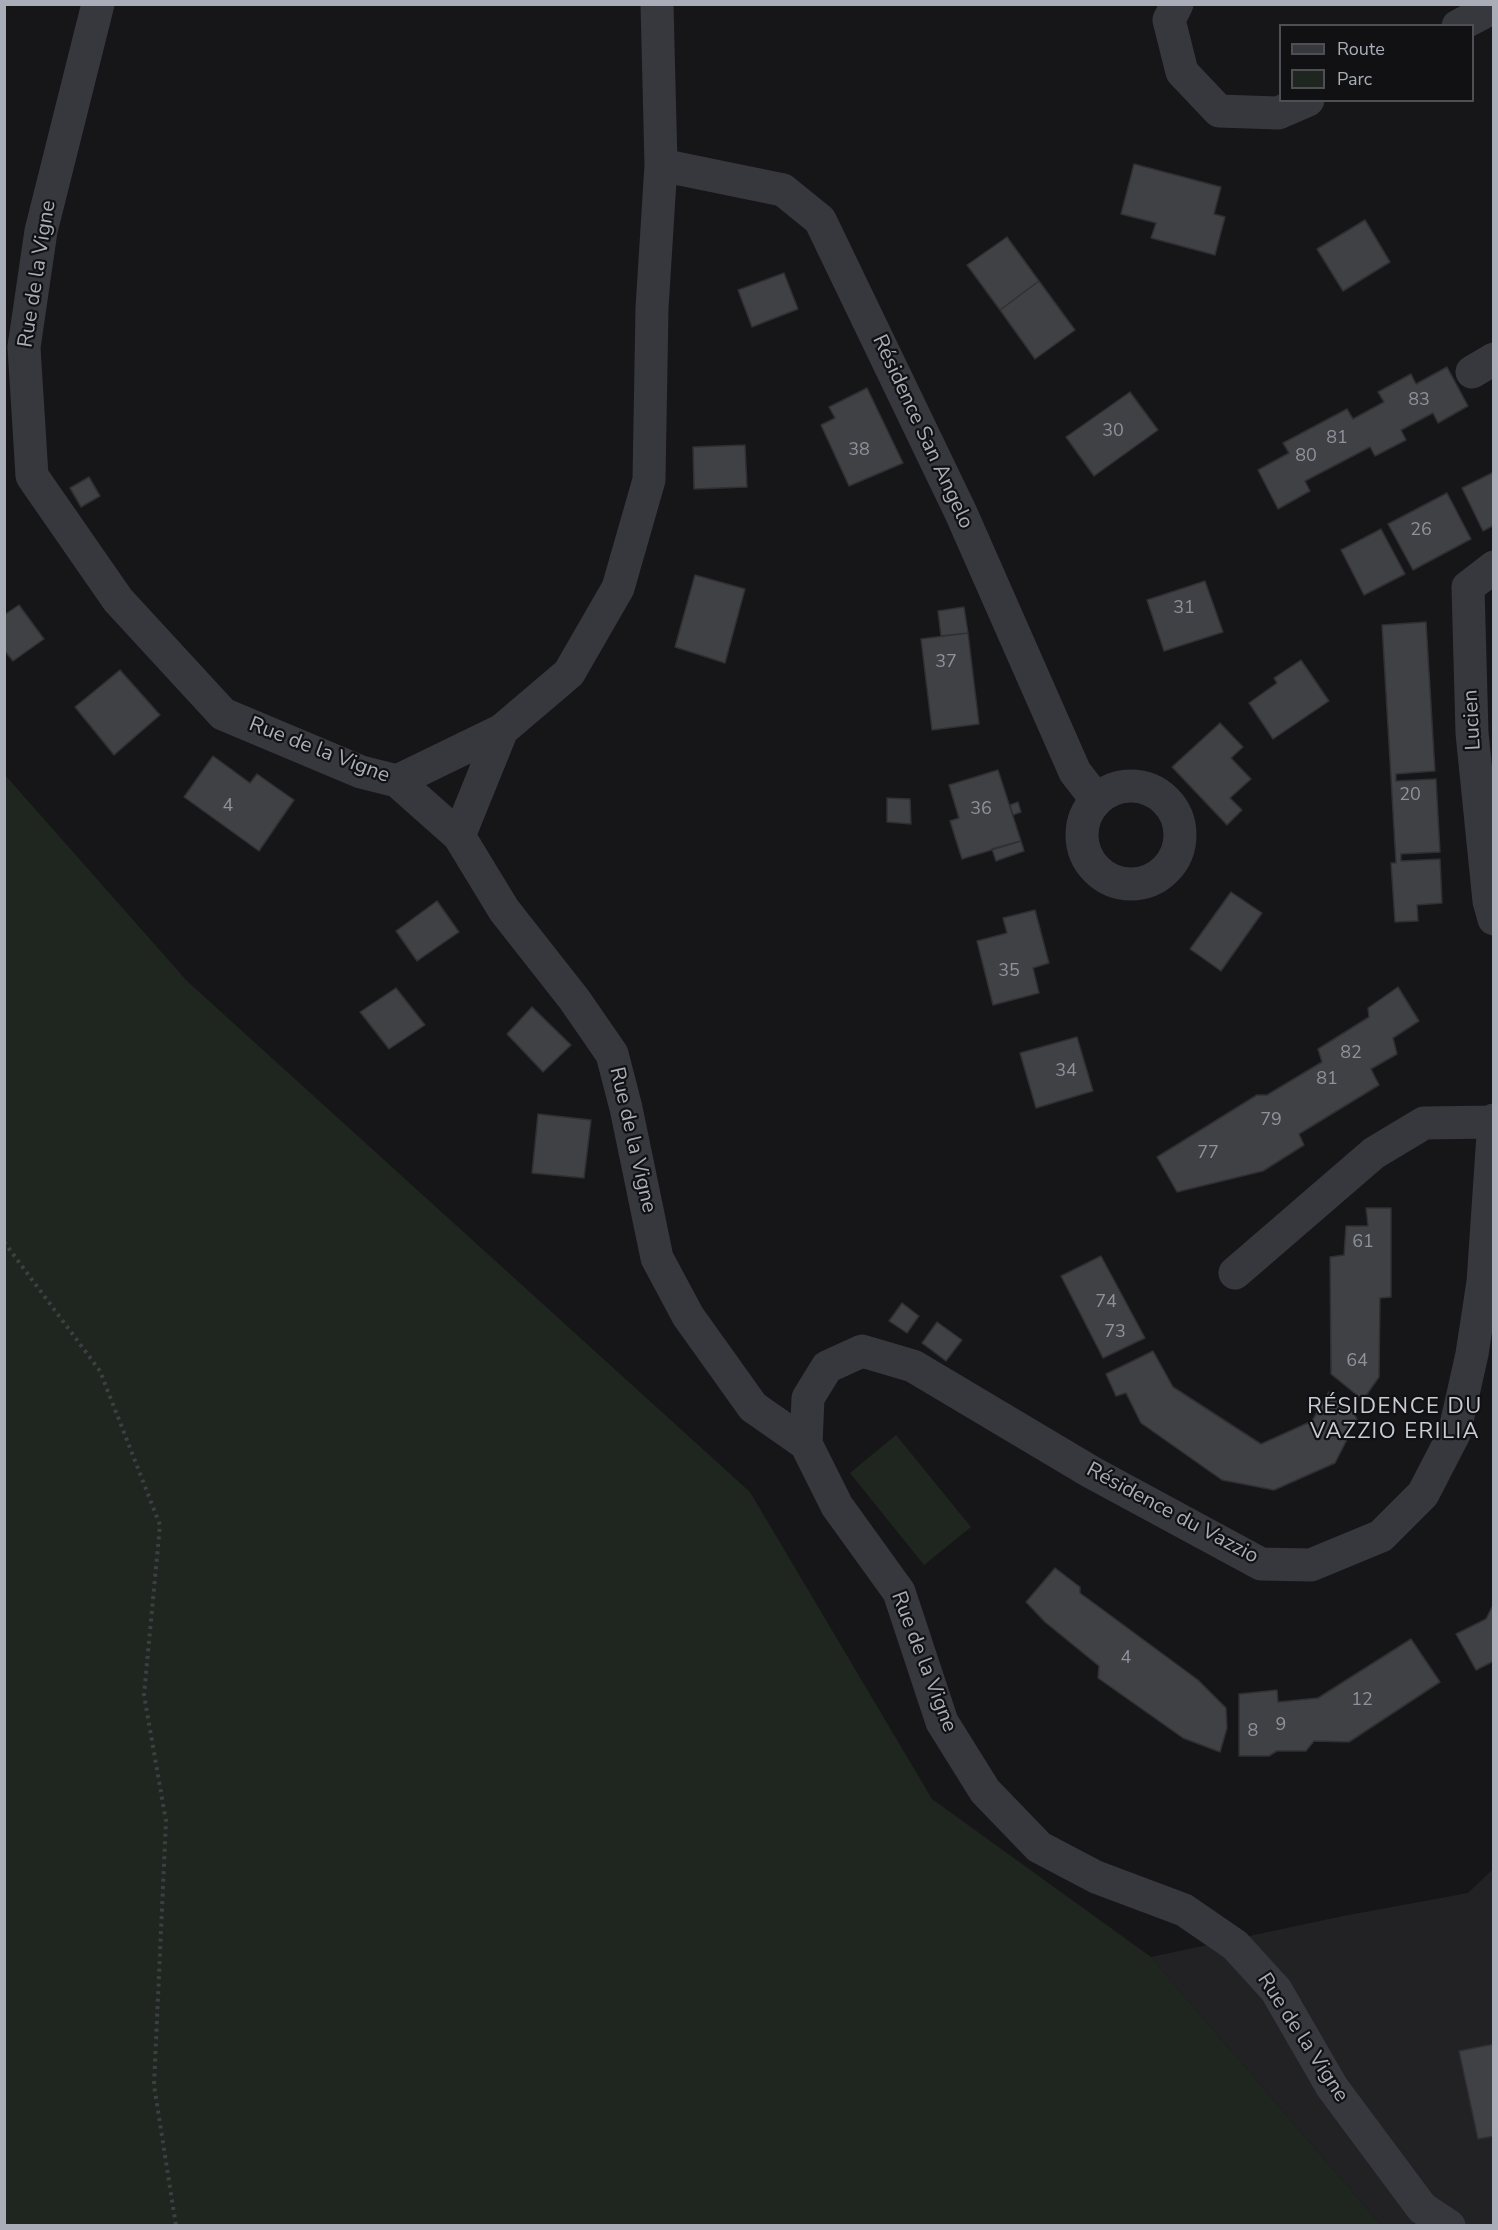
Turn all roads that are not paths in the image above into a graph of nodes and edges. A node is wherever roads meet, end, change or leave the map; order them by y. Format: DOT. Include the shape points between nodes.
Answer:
graph roads {
  1 [pos="98,4"];
  2 [pos="657,4"];
  3 [pos="1177,4"];
  4 [pos="1494,7"];
  5 [pos="1462,24"];
  6 [pos="1303,102"];
  7 [pos="662,165"];
  8 [pos="1494,567"];
  9 [pos="502,730"];
  10 [pos="397,781"];
  11 [pos="1096,799"];
  12 [pos="459,836"];
  13 [pos="1494,919"];
  14 [pos="1493,1121"];
  15 [pos="1235,1273"];
  16 [pos="1488,1282"];
  17 [pos="806,1444"];
  18 [pos="1449,2226"];
  1 -- 10 [label="street, Rue de la Vigne" via="41,231 24,347 32,476 118,600 223,714 361,772"];
  2 -- 7 [label="street"];
  3 -- 6 [label="street" via="1169,20 1182,72 1219,111 1278,113"];
  4 -- 5 [label="street"];
  7 -- 9 [label="street" via="652,308 649,480 618,588 569,673"];
  7 -- 11 [label="street, Résidence San Angelo" via="783,190 820,220 961,513 1075,772"];
  8 -- 13 [label="street, Lucien" via="1468,587 1472,733"];
  9 -- 10 [label="street"];
  9 -- 12 [label="street"];
  10 -- 12 [label="street, Rue de la Vigne"];
  12 -- 17 [label="street, Rue de la Vigne" via="504,910 612,1054 657,1258 688,1316 753,1407"];
  14 -- 15 [label="street" via="1424,1123 1374,1153"];
  14 -- 16 [label="street, Résidence du Vazzio"];
  16 -- 17 [label="street, Résidence du Vazzio" via="1454,1434 1423,1494 1381,1536 1311,1565 1261,1564 1091,1472 913,1366 862,1351 827,1367 808,1398"];
  17 -- 18 [label="street, Rue de la Vigne" via="837,1506 899,1592 942,1722 985,1791 1039,1847 1096,1877 1184,1910 1235,1945 1276,1990 1332,2087 1422,2208"];
}
